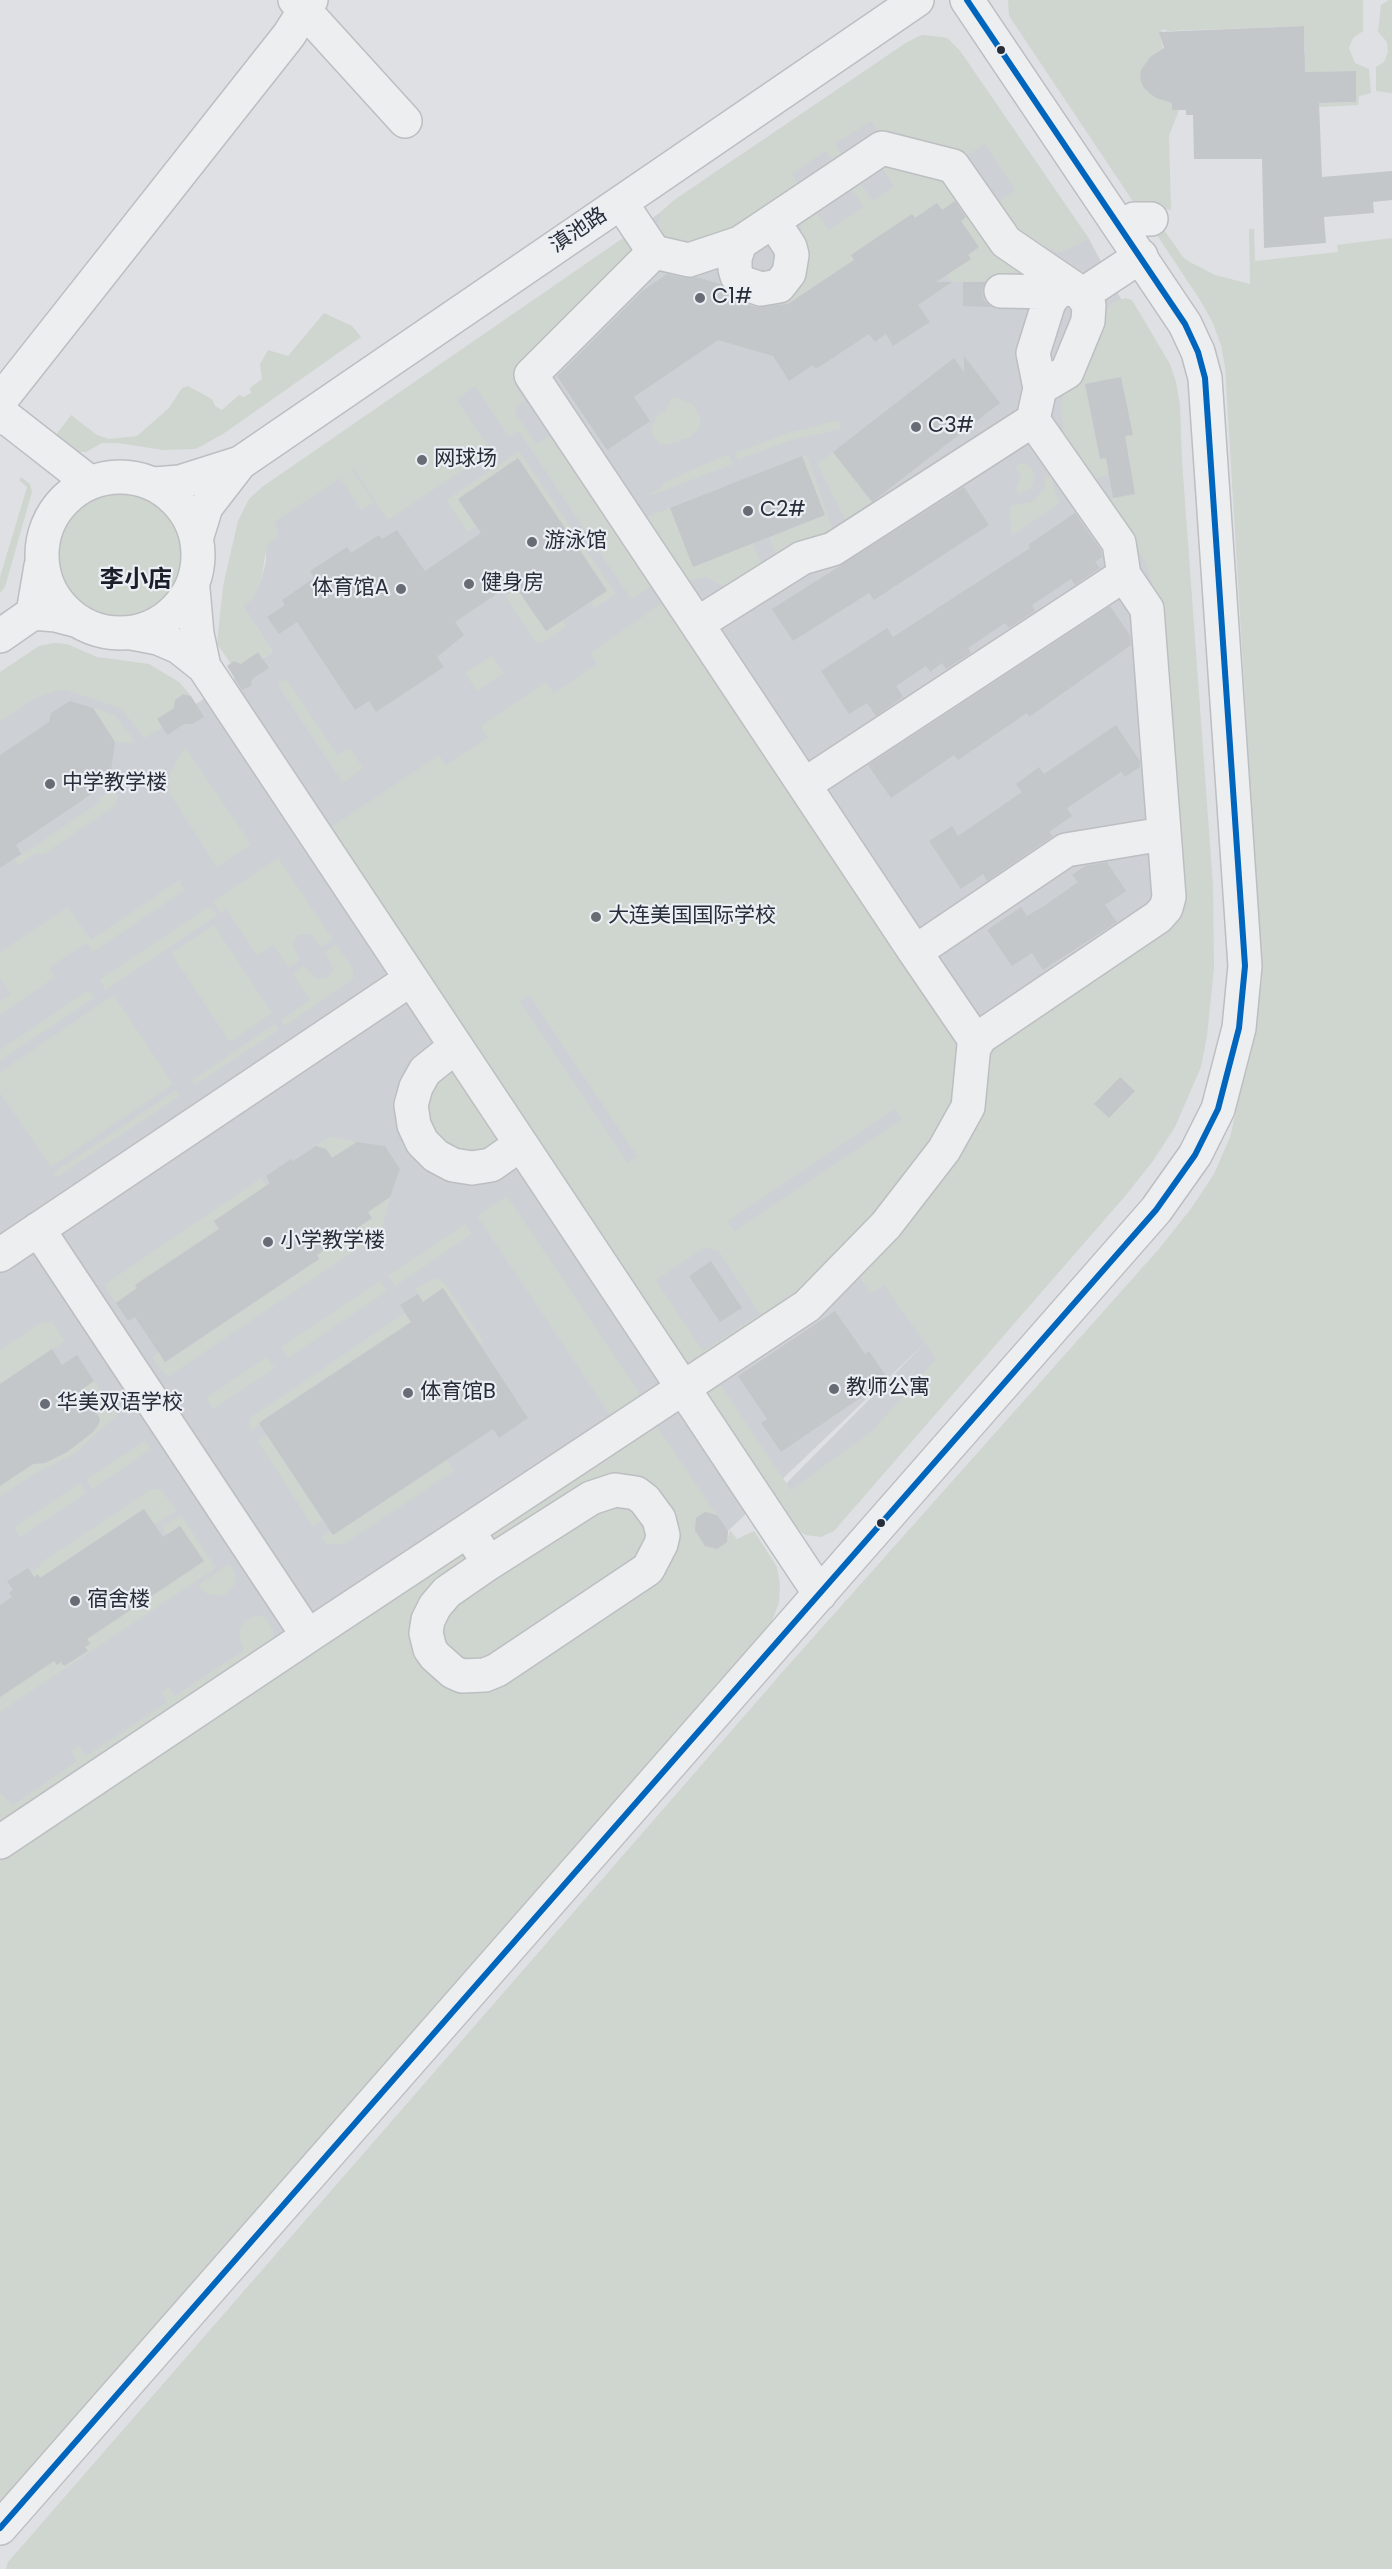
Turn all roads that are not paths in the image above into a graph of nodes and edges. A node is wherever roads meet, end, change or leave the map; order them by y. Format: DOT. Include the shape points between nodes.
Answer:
graph roads {
  1 [pos="917,0"];
  2 [pos="967,0"];
  3 [pos="304,3"];
  4 [pos="405,121"];
  5 [pos="621,203"];
  6 [pos="773,221"];
  7 [pos="740,243"];
  8 [pos="654,252"];
  9 [pos="1141,256"];
  10 [pos="1001,291"];
  11 [pos="1070,291"];
  12 [pos="1040,388"];
  13 [pos="0,400"];
  14 [pos="0,418"];
  15 [pos="1033,420"];
  16 [pos="0,438"];
  17 [pos="240,463"];
  18 [pos="153,484"];
  19 [pos="80,488"];
  20 [pos="197,536"];
  21 [pos="41,566"];
  22 [pos="1125,575"];
  23 [pos="193,589"];
  24 [pos="33,613"];
  25 [pos="75,620"];
  26 [pos="697,624"];
  27 [pos="132,633"];
  28 [pos="0,636"];
  29 [pos="204,668"];
  30 [pos="804,785"];
  31 [pos="1163,834"];
  32 [pos="915,952"];
  33 [pos="411,979"];
  34 [pos="977,1043"];
  35 [pos="455,1047"];
  36 [pos="521,1144"];
  37 [pos="38,1229"];
  38 [pos="0,1255"];
  39 [pos="683,1388"];
  40 [pos="468,1531"];
  41 [pos="489,1563"];
  42 [pos="820,1594"];
  43 [pos="308,1636"];
  44 [pos="0,1842"];
  45 [pos="0,2528"];
  1 -- 5 [label="street, 滇池路"];
  2 -- 9 [label="street" via="1136,223"];
  3 -- 4 [label="street"];
  3 -- 13 [label="street" via="289,35"];
  5 -- 8 [label="street"];
  5 -- 17 [label="street, 滇池路"];
  6 -- 7 [label="street"];
  6 -- 7 [label="street" via="792,255 789,273 779,286 761,289 743,283 737,276 735,258"];
  6 -- 11 [label="street" via="882,148 953,166 1006,242"];
  7 -- 8 [label="street" via="689,260"];
  8 -- 26 [label="street" via="531,375"];
  9 -- 11 [label="street"];
  9 -- 42 [label="street" via="1185,324 1205,378 1245,966 1244,999 1229,1073 1199,1148 1156,1210"];
  10 -- 11 [label="street"];
  11 -- 12 [label="street" via="1049,302 1033,352"];
  11 -- 12 [label="street" via="1089,305 1088,321 1067,372"];
  12 -- 15 [label="street"];
  14 -- 19 [label="street" via="7,418"];
  15 -- 22 [label="street" via="1119,543"];
  15 -- 26 [label="street" via="833,549 802,558"];
  16 -- 19 [label="street"];
  17 -- 18 [label="street" via="180,482"];
  17 -- 20 [label="street" via="206,507"];
  18 -- 19 [label="street" via="119,476"];
  18 -- 20 [label="street" via="168,492 186,512"];
  19 -- 21 [label="street" via="52,513 42,538"];
  20 -- 23 [label="street"];
  21 -- 24 [label="street"];
  21 -- 25 [label="street" via="49,588"];
  22 -- 30 [label="street"];
  22 -- 31 [label="street" via="1147,609"];
  23 -- 27 [label="street" via="165,619"];
  23 -- 29 [label="street"];
  24 -- 25 [label="street"];
  24 -- 28 [label="street"];
  25 -- 27 [label="street" via="93,630"];
  26 -- 30 [label="street"];
  27 -- 29 [label="street" via="179,647"];
  29 -- 33 [label="street"];
  30 -- 32 [label="street"];
  31 -- 32 [label="street" via="1066,850"];
  31 -- 34 [label="street" via="1169,897 1158,917 994,1027"];
  32 -- 34 [label="street"];
  33 -- 35 [label="street"];
  33 -- 37 [label="street"];
  34 -- 39 [label="street" via="968,1107 944,1150 886,1226 807,1306"];
  35 -- 36 [label="street"];
  35 -- 36 [label="street" via="426,1071 416,1087 411,1105 422,1142 453,1165 472,1168 491,1164"];
  36 -- 39 [label="street"];
  37 -- 38 [label="street"];
  37 -- 43 [label="street" via="262,1591"];
  39 -- 40 [label="street"];
  39 -- 42 [label="street"];
  40 -- 41 [label="street"];
  40 -- 43 [label="street"];
  41 -- 41 [label="street" via="447,1592 428,1620 430,1649 441,1663 462,1676 485,1675 507,1664 648,1569 663,1534 659,1519 645,1500 636,1493 615,1490 591,1498"];
  42 -- 45 [label="street"];
  43 -- 44 [label="street"];
}
